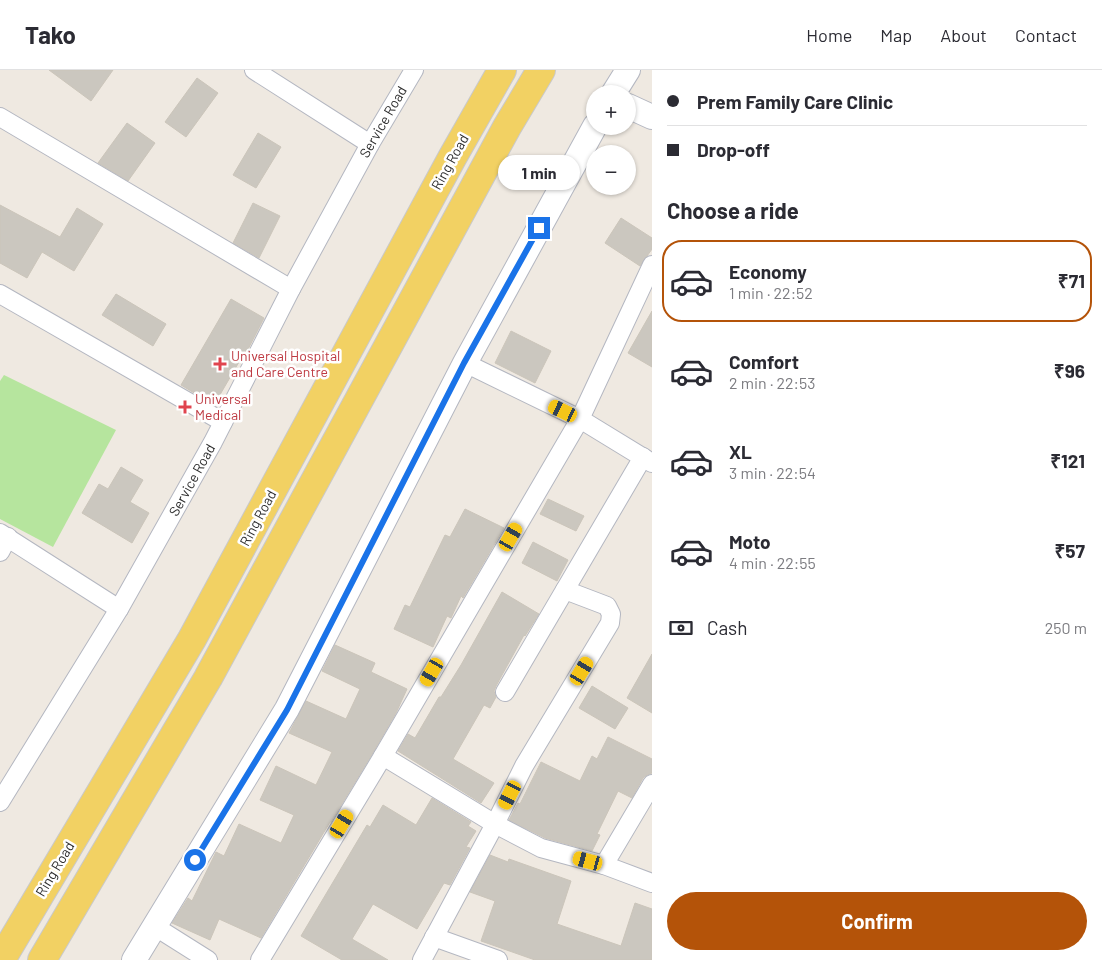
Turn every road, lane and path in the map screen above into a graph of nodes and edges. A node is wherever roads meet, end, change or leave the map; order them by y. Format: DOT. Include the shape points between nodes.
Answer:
graph roads {
  1 [pos="254,70"];
  2 [pos="414,70"];
  3 [pos="502,70"];
  4 [pos="541,70"];
  5 [pos="628,70"];
  6 [pos="619,85"];
  7 [pos="636,110"];
  8 [pos="0,117"];
  9 [pos="652,117"];
  10 [pos="590,135"];
  11 [pos="370,144"];
  12 [pos="652,265"];
  13 [pos="291,289"];
  14 [pos="0,294"];
  15 [pos="464,363"];
  16 [pos="580,419"];
  17 [pos="224,422"];
  18 [pos="648,460"];
  19 [pos="3,541"];
  20 [pos="565,590"];
  21 [pos="119,609"];
  22 [pos="505,692"];
  23 [pos="382,756"];
  24 [pos="652,784"];
  25 [pos="0,802"];
  26 [pos="495,824"];
  27 [pos="604,865"];
  28 [pos="652,883"];
  29 [pos="154,926"];
  30 [pos="434,937"];
  31 [pos="1,960"];
  32 [pos="42,960"];
  33 [pos="134,960"];
  34 [pos="208,960"];
  35 [pos="260,960"];
  36 [pos="422,960"];
  37 [pos="498,960"];
  1 -- 11 [label="street"];
  2 -- 11 [label="street, Service Road"];
  3 -- 31 [label="main road, Ring Road" via="192,639"];
  4 -- 32 [label="main road" via="208,678"];
  5 -- 6 [label="street"];
  7 -- 9 [label="street"];
  8 -- 13 [label="street"];
  10 -- 15 [label="street"];
  11 -- 13 [label="street, Service Road"];
  12 -- 16 [label="street"];
  13 -- 17 [label="street, Service Road"];
  14 -- 17 [label="street"];
  15 -- 16 [label="street"];
  15 -- 29 [label="street" via="287,710"];
  16 -- 18 [label="street"];
  16 -- 23 [label="street"];
  17 -- 21 [label="street, Service Road"];
  18 -- 20 [label="street"];
  19 -- 21 [label="street"];
  20 -- 22 [label="street"];
  20 -- 26 [label="street" via="607,606 611,614 610,623 524,766"];
  21 -- 25 [label="street, Service Road"];
  23 -- 26 [label="street"];
  23 -- 35 [label="street"];
  24 -- 27 [label="street"];
  26 -- 27 [label="street" via="541,848"];
  26 -- 30 [label="street"];
  27 -- 28 [label="street"];
  29 -- 33 [label="street"];
  29 -- 34 [label="street"];
  30 -- 36 [label="street"];
  30 -- 37 [label="street"];
}
